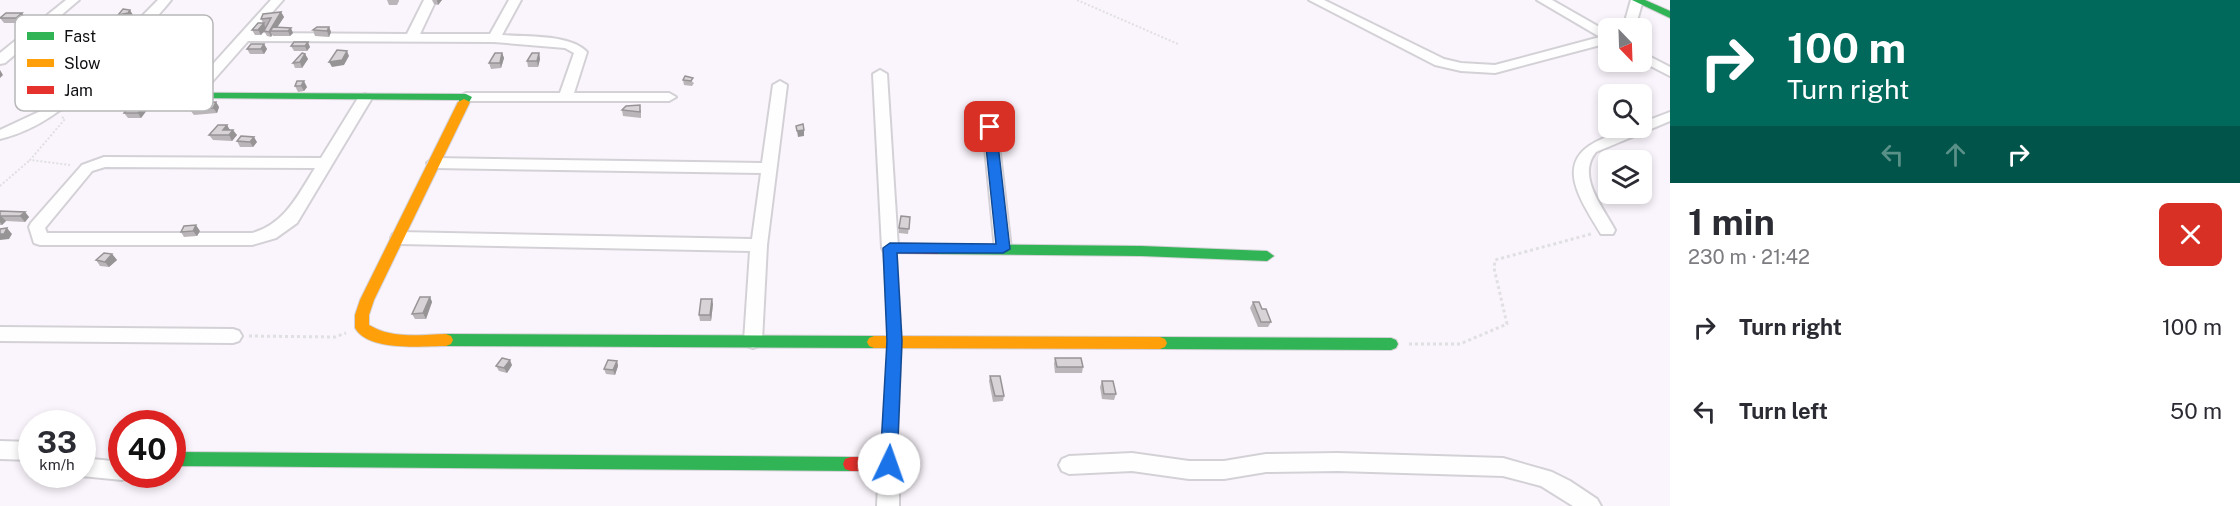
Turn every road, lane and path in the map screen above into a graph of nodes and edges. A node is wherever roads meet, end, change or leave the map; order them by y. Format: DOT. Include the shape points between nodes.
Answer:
graph roads {
  1 [pos="73,0"];
  2 [pos="165,0"];
  3 [pos="277,0"];
  4 [pos="430,0"];
  5 [pos="515,0"];
  6 [pos="1077,0"];
  7 [pos="1316,0"];
  8 [pos="1543,0"];
  9 [pos="1637,0"];
  10 [pos="55,15"];
  11 [pos="150,15"];
  12 [pos="1670,15"];
  13 [pos="1632,18"];
  14 [pos="1598,32"];
  15 [pos="244,38"];
  16 [pos="494,38"];
  17 [pos="411,39"];
  18 [pos="1598,41"];
  19 [pos="1178,44"];
  20 [pos="15,48"];
  21 [pos="0,60"];
  22 [pos="1652,62"];
  23 [pos="1670,72"];
  24 [pos="213,73"];
  25 [pos="880,74"];
  26 [pos="780,85"];
  27 [pos="566,95"];
  28 [pos="213,97"];
  29 [pos="466,97"];
  30 [pos="669,97"];
  31 [pos="365,98"];
  32 [pos="52,111"];
  33 [pos="1670,116"];
  34 [pos="990,127"];
  35 [pos="0,135"];
  36 [pos="30,160"];
  37 [pos="326,163"];
  38 [pos="434,163"];
  39 [pos="87,168"];
  40 [pos="770,168"];
  41 [pos="0,186"];
  42 [pos="1607,230"];
  43 [pos="399,238"];
  44 [pos="759,245"];
  45 [pos="890,248"];
  46 [pos="1003,249"];
  47 [pos="1267,256"];
  48 [pos="362,328"];
  49 [pos="0,334"];
  50 [pos="233,336"];
  51 [pos="753,340"];
  52 [pos="894,341"];
  53 [pos="1391,344"];
  54 [pos="0,450"];
  55 [pos="18,451"];
  56 [pos="186,459"];
  57 [pos="889,464"];
  58 [pos="1069,465"];
  59 [pos="888,506"];
  60 [pos="1590,506"];
  1 -- 10 [label="street"];
  2 -- 11 [label="street"];
  3 -- 15 [label="street"];
  4 -- 17 [label="street"];
  5 -- 16 [label="street"];
  6 -- 19 [label="path"];
  7 -- 18 [label="street" via="1440,62 1461,67 1495,69"];
  8 -- 14 [label="street"];
  9 -- 12 [label="street"];
  9 -- 13 [label="street"];
  15 -- 17 [label="street"];
  15 -- 24 [label="street"];
  16 -- 17 [label="street"];
  16 -- 27 [label="street" via="568,44 579,50"];
  20 -- 21 [label="street"];
  22 -- 23 [label="street"];
  25 -- 45 [label="street"];
  26 -- 40 [label="street"];
  27 -- 29 [label="street"];
  27 -- 30 [label="street"];
  28 -- 31 [label="street"];
  29 -- 31 [label="street"];
  29 -- 38 [label="street"];
  31 -- 37 [label="street"];
  32 -- 35 [label="street"];
  32 -- 36 [label="path" via="65,119"];
  33 -- 42 [label="street" via="1591,148 1582,160 1583,183"];
  34 -- 46 [label="street"];
  36 -- 39 [label="path"];
  36 -- 41 [label="path"];
  37 -- 39 [label="street" via="104,162"];
  37 -- 39 [label="street" via="291,219 270,234 252,239 40,239 37,227"];
  38 -- 40 [label="street"];
  38 -- 43 [label="street"];
  40 -- 44 [label="street"];
  42 -- 53 [label="path" via="1495,260 1507,324 1460,344"];
  43 -- 44 [label="street"];
  43 -- 48 [label="street" via="367,300"];
  44 -- 51 [label="street"];
  45 -- 46 [label="street"];
  45 -- 52 [label="street"];
  46 -- 47 [label="street"];
  48 -- 50 [label="path" via="335,337"];
  48 -- 51 [label="street" via="369,334 393,340"];
  49 -- 50 [label="street"];
  51 -- 52 [label="street"];
  52 -- 53 [label="street"];
  52 -- 57 [label="street"];
  54 -- 55 [label="street"];
  56 -- 57 [label="street"];
  57 -- 59 [label="street"];
  58 -- 60 [label="street" via="1132,462 1189,470 1338,462 1503,466 1545,478"];
}
